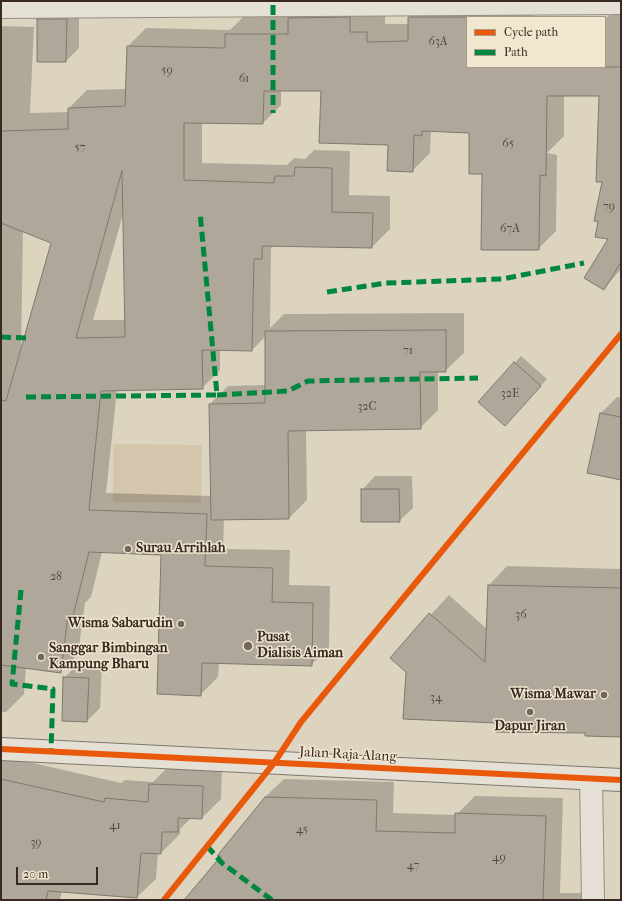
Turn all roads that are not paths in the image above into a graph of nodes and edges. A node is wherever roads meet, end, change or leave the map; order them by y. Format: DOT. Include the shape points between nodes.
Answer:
graph roads {
  1 [pos="613,3"];
  2 [pos="1,7"];
  3 [pos="1,749"];
  4 [pos="591,779"];
  5 [pos="621,780"];
  6 [pos="593,900"];
  1 -- 2 [label="street"];
  3 -- 4 [label="street, Jalan Raja Alang"];
  4 -- 5 [label="street, Jalan Raja Alang"];
  4 -- 6 [label="street"];
}
